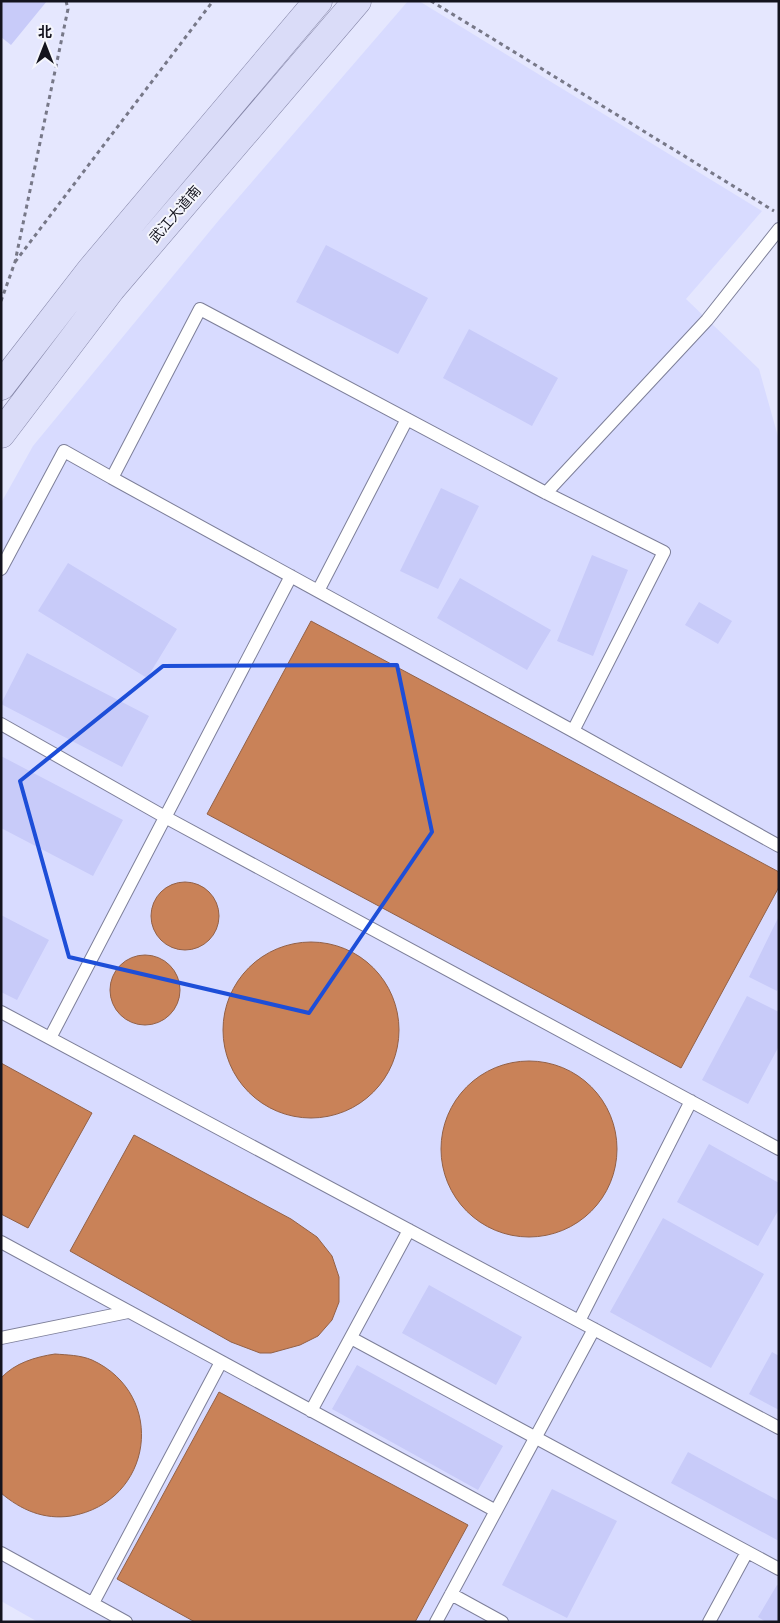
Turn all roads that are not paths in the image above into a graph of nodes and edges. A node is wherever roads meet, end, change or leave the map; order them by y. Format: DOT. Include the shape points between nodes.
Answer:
graph roads {
  1 [pos="318,1"];
  2 [pos="357,1"];
  3 [pos="779,229"];
  4 [pos="1,386"];
  5 [pos="407,419"];
  6 [pos="1,434"];
  7 [pos="112,478"];
  8 [pos="546,493"];
  9 [pos="1,568"];
  10 [pos="290,576"];
  11 [pos="318,591"];
  12 [pos="1,724"];
  13 [pos="573,731"];
  14 [pos="165,817"];
  15 [pos="779,846"];
  16 [pos="1,1012"];
  17 [pos="50,1038"];
  18 [pos="691,1101"];
  19 [pos="779,1149"];
  20 [pos="409,1230"];
  21 [pos="1,1242"];
  22 [pos="128,1312"];
  23 [pos="579,1321"];
  24 [pos="594,1329"];
  25 [pos="1,1338"];
  26 [pos="351,1338"];
  27 [pos="221,1362"];
  28 [pos="312,1411"];
  29 [pos="779,1428"];
  30 [pos="535,1438"];
  31 [pos="496,1511"];
  32 [pos="747,1552"];
  33 [pos="1,1553"];
  34 [pos="779,1569"];
  35 [pos="451,1594"];
  36 [pos="92,1603"];
  37 [pos="126,1622"];
  38 [pos="436,1622"];
  39 [pos="502,1622"];
  40 [pos="709,1622"];
  1 -- 4 [label="main road, 武江大道南" via="90,270"];
  2 -- 6 [label="main road, 武江大道南" via="111,289"];
  3 -- 8 [label="lane" via="707,320"];
  5 -- 7 [label="lane" via="200,310"];
  5 -- 8 [label="lane"];
  5 -- 11 [label="lane"];
  7 -- 9 [label="lane" via="64,450"];
  7 -- 10 [label="lane"];
  8 -- 13 [label="lane" via="664,552"];
  10 -- 11 [label="lane"];
  10 -- 14 [label="lane"];
  11 -- 13 [label="lane"];
  12 -- 14 [label="lane"];
  13 -- 15 [label="lane"];
  14 -- 17 [label="lane"];
  14 -- 18 [label="lane"];
  16 -- 17 [label="lane"];
  17 -- 20 [label="lane"];
  18 -- 19 [label="lane"];
  18 -- 23 [label="lane"];
  20 -- 23 [label="lane"];
  20 -- 26 [label="lane"];
  21 -- 22 [label="lane"];
  22 -- 25 [label="lane"];
  22 -- 27 [label="lane"];
  23 -- 24 [label="lane"];
  24 -- 29 [label="lane"];
  24 -- 30 [label="lane"];
  26 -- 28 [label="lane"];
  26 -- 30 [label="lane"];
  27 -- 28 [label="lane"];
  27 -- 36 [label="lane"];
  28 -- 31 [label="lane"];
  30 -- 31 [label="lane"];
  30 -- 32 [label="lane"];
  31 -- 35 [label="lane"];
  32 -- 34 [label="lane"];
  32 -- 40 [label="lane"];
  33 -- 36 [label="lane"];
  35 -- 38 [label="lane"];
  35 -- 39 [label="lane"];
  36 -- 37 [label="lane"];
}
